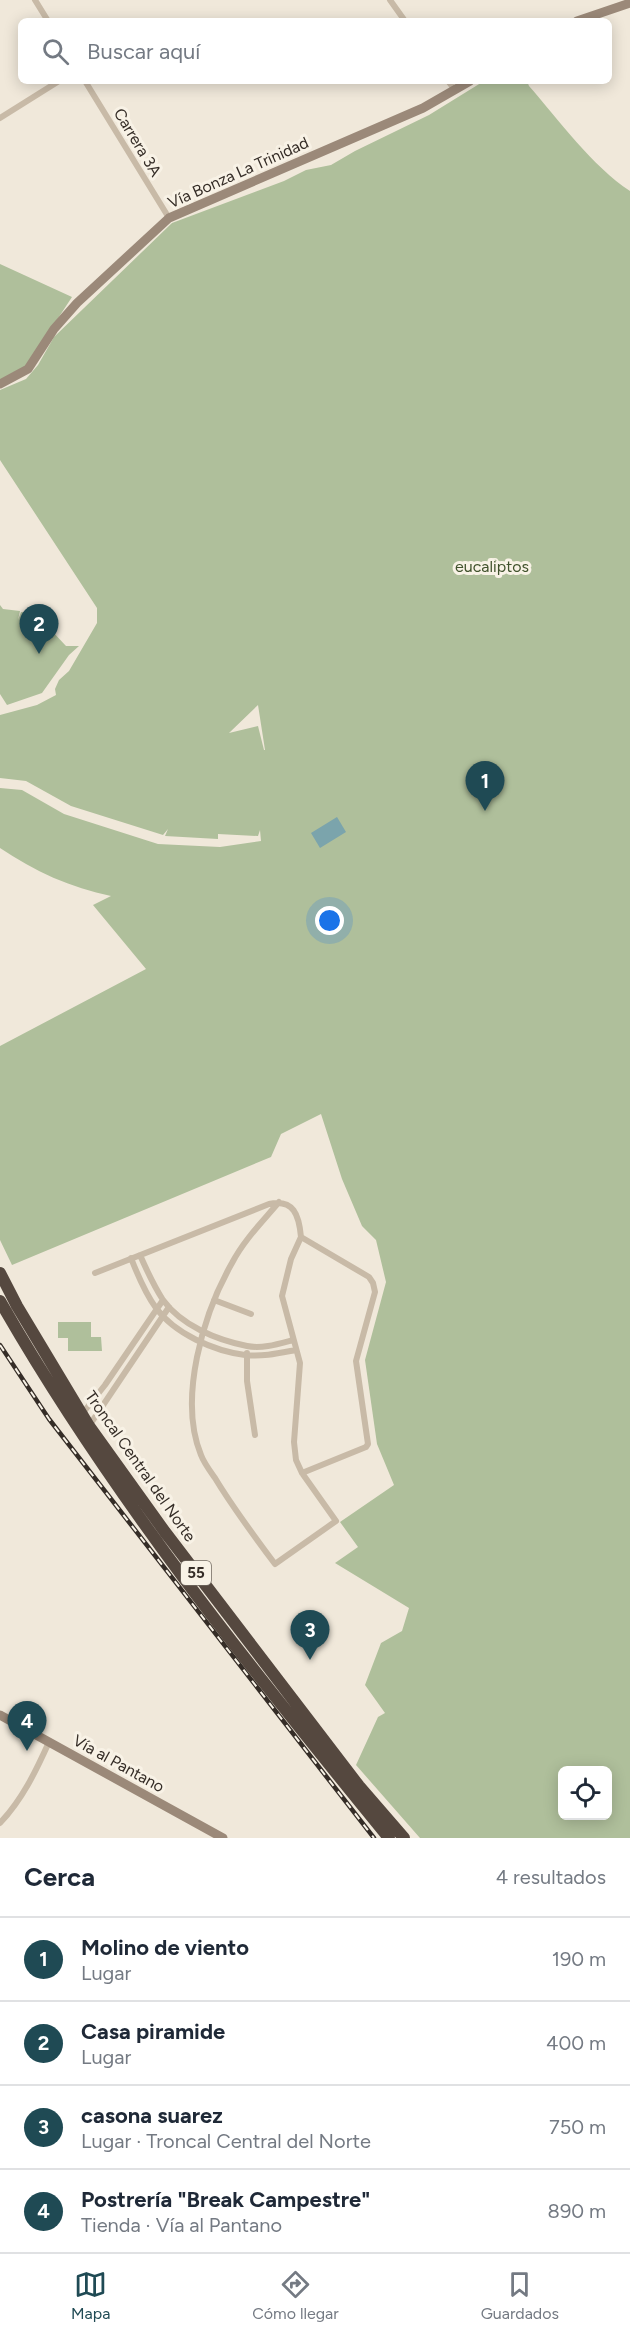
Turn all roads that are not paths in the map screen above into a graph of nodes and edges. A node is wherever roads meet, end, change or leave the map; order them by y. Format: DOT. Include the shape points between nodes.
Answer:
graph roads {
  1 [pos="35,0"];
  2 [pos="390,0"];
  3 [pos="630,3"];
  4 [pos="46,18"];
  5 [pos="403,18"];
  6 [pos="586,18"];
  7 [pos="54,84"];
  8 [pos="87,84"];
  9 [pos="450,84"];
  10 [pos="465,84"];
  11 [pos="455,90"];
  12 [pos="0,118"];
  13 [pos="169,218"];
  14 [pos="0,384"];
  15 [pos="279,1202"];
  16 [pos="301,1237"];
  17 [pos="140,1255"];
  18 [pos="131,1258"];
  19 [pos="0,1273"];
  20 [pos="95,1273"];
  21 [pos="163,1300"];
  22 [pos="214,1300"];
  23 [pos="0,1301"];
  24 [pos="169,1307"];
  25 [pos="157,1309"];
  26 [pos="251,1314"];
  27 [pos="163,1316"];
  28 [pos="205,1332"];
  29 [pos="293,1340"];
  30 [pos="201,1342"];
  31 [pos="248,1346"];
  32 [pos="296,1350"];
  33 [pos="247,1355"];
  34 [pos="122,1360"];
  35 [pos="131,1366"];
  36 [pos="82,1414"];
  37 [pos="89,1426"];
  38 [pos="255,1435"];
  39 [pos="302,1473"];
  40 [pos="0,1716"];
  41 [pos="49,1742"];
  42 [pos="0,1823"];
  43 [pos="223,1838"];
  44 [pos="389,1838"];
  45 [pos="404,1838"];
  1 -- 4 [label="street"];
  2 -- 5 [label="street"];
  3 -- 6 [label="street"];
  7 -- 12 [label="street"];
  8 -- 13 [label="street, Carrera 3A"];
  9 -- 11 [label="street"];
  10 -- 11 [label="street, Vía Bonza La Trinidad"];
  11 -- 13 [label="street, Vía Bonza La Trinidad" via="423,108"];
  13 -- 14 [label="street, Vía Bonza La Trinidad" via="77,303 28,369"];
  15 -- 16 [label="street" via="294,1211"];
  15 -- 17 [label="street"];
  15 -- 22 [label="street" via="233,1261"];
  16 -- 29 [label="street" via="282,1296"];
  16 -- 39 [label="street" via="369,1277 375,1292 356,1361 368,1444"];
  17 -- 18 [label="street"];
  17 -- 21 [label="street"];
  18 -- 20 [label="street"];
  18 -- 25 [label="street"];
  19 -- 36 [label="highway, Troncal Central del Norte / 55"];
  21 -- 24 [label="street"];
  21 -- 25 [label="street"];
  22 -- 26 [label="street"];
  22 -- 28 [label="street"];
  23 -- 44 [label="highway, Troncal Central del Norte / 55" via="76,1425 188,1583"];
  24 -- 27 [label="street"];
  24 -- 28 [label="street"];
  25 -- 27 [label="street"];
  25 -- 34 [label="street"];
  27 -- 30 [label="street"];
  27 -- 35 [label="street"];
  28 -- 30 [label="street"];
  28 -- 31 [label="street"];
  29 -- 31 [label="street"];
  29 -- 32 [label="street"];
  30 -- 33 [label="street"];
  30 -- 39 [label="street" via="191,1393 201,1456 230,1504 275,1564 336,1521"];
  31 -- 33 [label="street"];
  32 -- 33 [label="street"];
  32 -- 39 [label="street" via="300,1377 294,1442"];
  33 -- 38 [label="street"];
  34 -- 35 [label="street"];
  34 -- 36 [label="street"];
  35 -- 37 [label="street"];
  36 -- 37 [label="highway, Troncal Central del Norte / 55"];
  37 -- 45 [label="highway, Troncal Central del Norte / 55" via="242,1634"];
  40 -- 41 [label="street, Vía al Pantano"];
  41 -- 42 [label="street" via="12,1811"];
  41 -- 43 [label="street, Vía al Pantano"];
}
